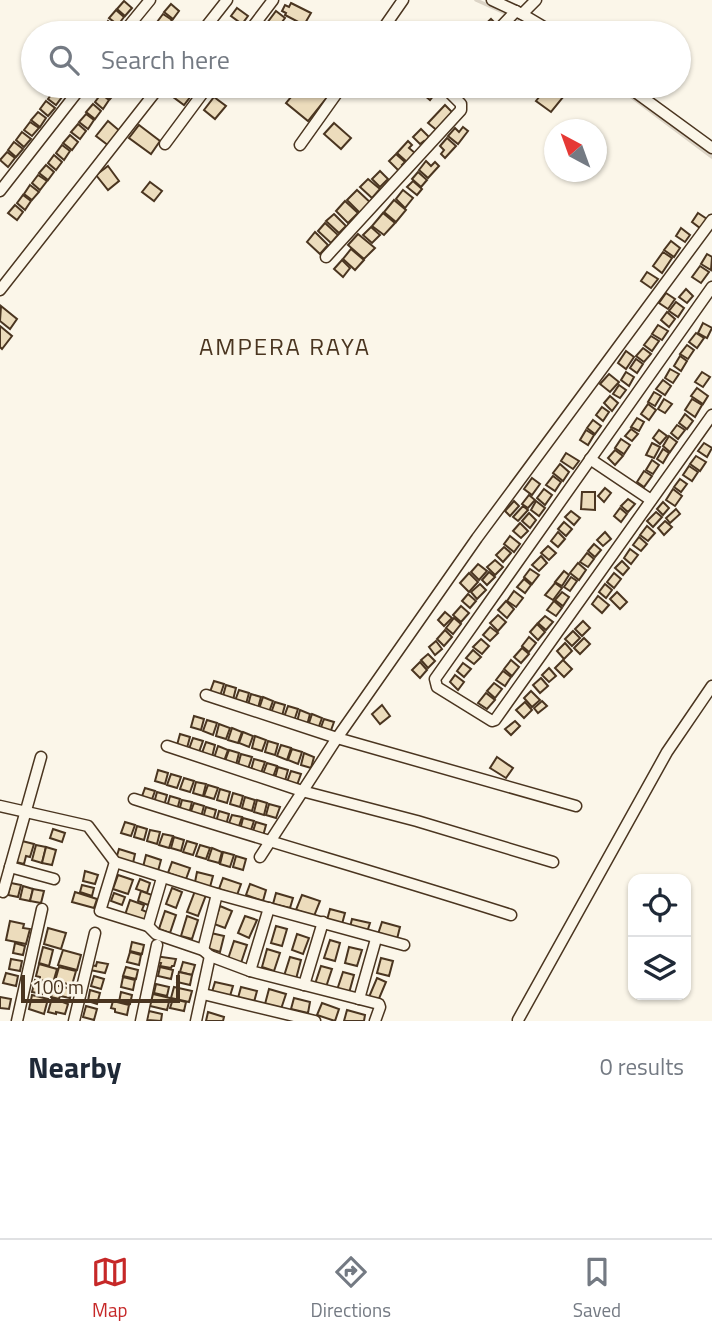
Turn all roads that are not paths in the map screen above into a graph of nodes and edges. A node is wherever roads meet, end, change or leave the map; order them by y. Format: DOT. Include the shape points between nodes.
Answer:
graph roads {
  1 [pos="150,0"];
  2 [pos="227,0"];
  3 [pos="272,0"];
  4 [pos="403,0"];
  5 [pos="492,0"];
  6 [pos="536,0"];
  7 [pos="519,12"];
  8 [pos="133,21"];
  9 [pos="210,21"];
  10 [pos="257,21"];
  11 [pos="388,21"];
  12 [pos="509,21"];
  13 [pos="534,21"];
  14 [pos="73,98"];
  15 [pos="151,98"];
  16 [pos="199,98"];
  17 [pos="333,98"];
  18 [pos="455,98"];
  19 [pos="644,98"];
  20 [pos="710,143"];
  21 [pos="165,144"];
  22 [pos="300,145"];
  23 [pos="0,191"];
  24 [pos="712,220"];
  25 [pos="326,257"];
  26 [pos="712,287"];
  27 [pos="0,290"];
  28 [pos="712,415"];
  29 [pos="590,460"];
  30 [pos="651,500"];
  31 [pos="712,686"];
  32 [pos="206,695"];
  33 [pos="337,738"];
  34 [pos="167,746"];
  35 [pos="41,757"];
  36 [pos="302,791"];
  37 [pos="134,799"];
  38 [pos="0,806"];
  39 [pos="576,806"];
  40 [pos="26,812"];
  41 [pos="270,842"];
  42 [pos="260,857"];
  43 [pos="115,862"];
  44 [pos="553,862"];
  45 [pos="10,867"];
  46 [pos="162,878"];
  47 [pos="54,879"];
  48 [pos="4,892"];
  49 [pos="217,894"];
  50 [pos="269,908"];
  51 [pos="42,909"];
  52 [pos="511,915"];
  53 [pos="323,922"];
  54 [pos="149,926"];
  55 [pos="95,933"];
  56 [pos="376,939"];
  57 [pos="157,945"];
  58 [pos="404,946"];
  59 [pos="206,953"];
  60 [pos="250,971"];
  61 [pos="303,985"];
  62 [pos="203,994"];
  63 [pos="359,999"];
  64 [pos="518,1020"];
  65 [pos="17,1021"];
  66 [pos="74,1021"];
  67 [pos="141,1021"];
  68 [pos="195,1021"];
  69 [pos="315,1021"];
  70 [pos="375,1021"];
  1 -- 8 [label="street"];
  2 -- 9 [label="street"];
  3 -- 10 [label="street"];
  4 -- 11 [label="street"];
  5 -- 7 [label="street"];
  6 -- 7 [label="street"];
  7 -- 12 [label="street"];
  7 -- 13 [label="street"];
  14 -- 23 [label="street"];
  15 -- 27 [label="street"];
  16 -- 21 [label="street"];
  17 -- 22 [label="street"];
  18 -- 25 [label="street" via="461,110"];
  19 -- 20 [label="street"];
  24 -- 33 [label="street" via="477,538"];
  26 -- 29 [label="street"];
  28 -- 30 [label="street"];
  29 -- 30 [label="street"];
  29 -- 30 [label="street" via="435,679 437,687 495,720"];
  31 -- 64 [label="street" via="667,752"];
  32 -- 33 [label="street"];
  33 -- 36 [label="street"];
  33 -- 39 [label="street"];
  34 -- 36 [label="street"];
  35 -- 40 [label="street"];
  36 -- 41 [label="street"];
  36 -- 44 [label="street"];
  37 -- 41 [label="street"];
  38 -- 40 [label="street"];
  40 -- 43 [label="street" via="88,826"];
  40 -- 45 [label="street"];
  41 -- 42 [label="street"];
  41 -- 52 [label="street"];
  43 -- 46 [label="street"];
  43 -- 54 [label="street" via="100,911"];
  45 -- 47 [label="street"];
  45 -- 48 [label="street"];
  46 -- 49 [label="street"];
  46 -- 54 [label="street"];
  49 -- 50 [label="street"];
  49 -- 59 [label="street"];
  50 -- 53 [label="street"];
  50 -- 60 [label="street"];
  51 -- 65 [label="street"];
  53 -- 56 [label="street"];
  53 -- 61 [label="street"];
  54 -- 59 [label="street" via="156,934"];
  55 -- 66 [label="street"];
  56 -- 58 [label="street"];
  56 -- 63 [label="street"];
  57 -- 67 [label="street"];
  59 -- 60 [label="street"];
  59 -- 62 [label="street"];
  60 -- 61 [label="street"];
  61 -- 63 [label="street"];
  62 -- 68 [label="street"];
  62 -- 69 [label="street"];
  63 -- 70 [label="street" via="379,1004"];
}
